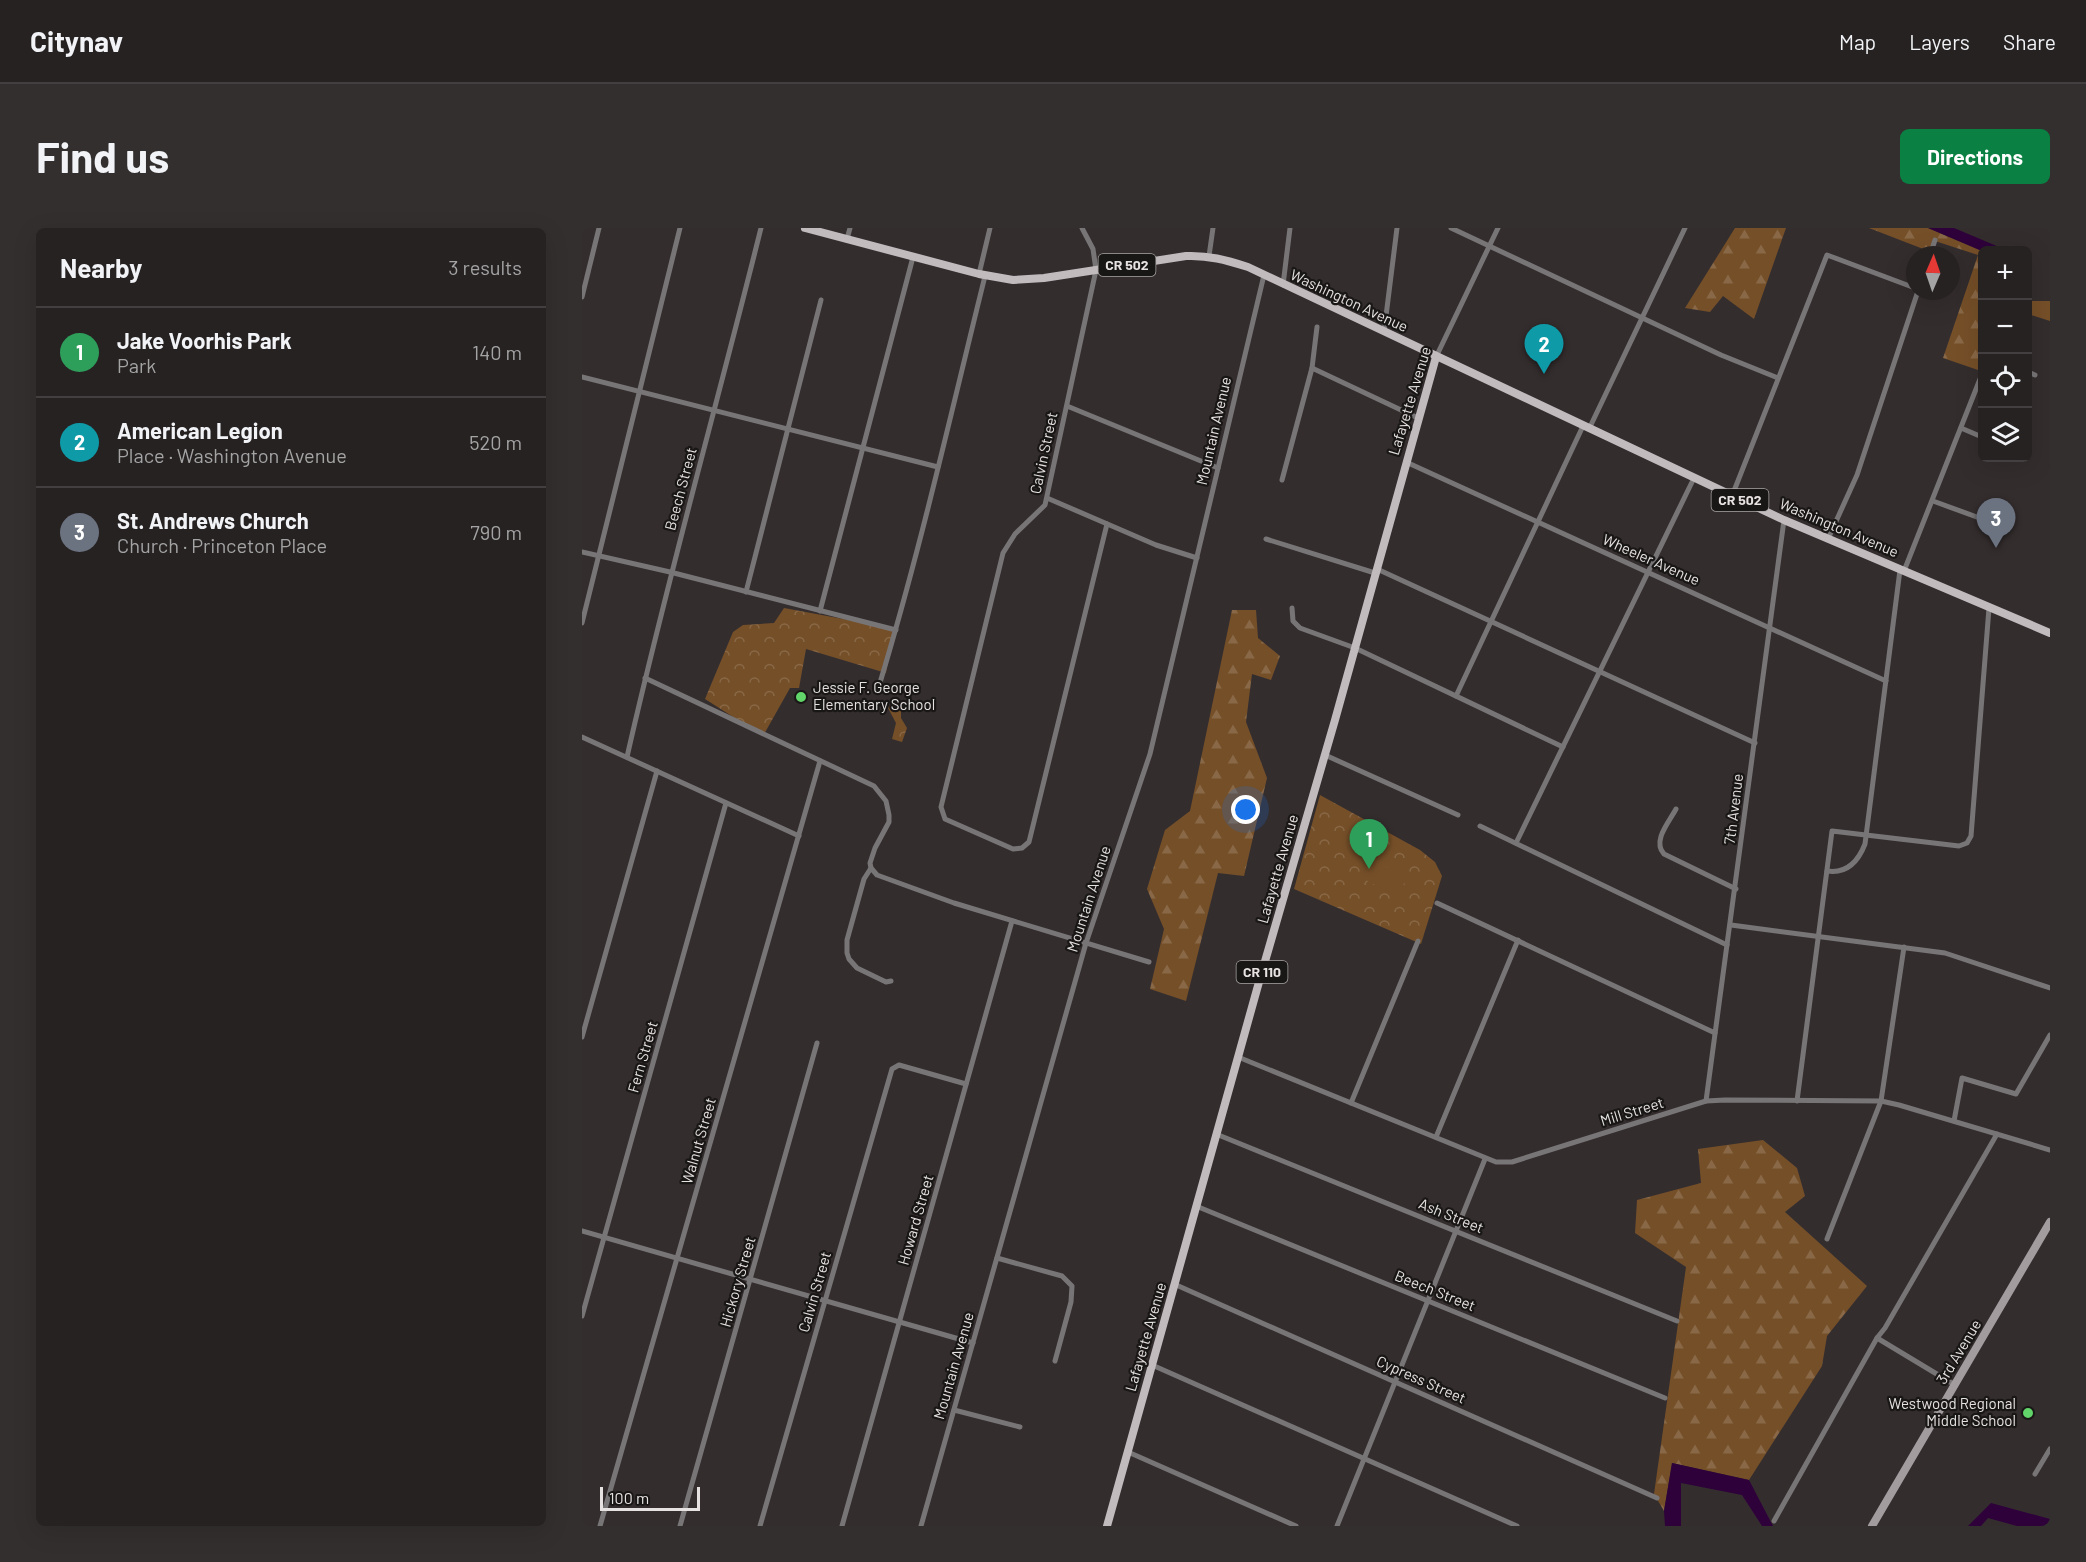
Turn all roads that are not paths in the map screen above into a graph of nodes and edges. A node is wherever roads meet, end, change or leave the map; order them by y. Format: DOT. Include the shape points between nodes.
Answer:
graph roads {
  1 [pos="599,228"];
  2 [pos="680,228"];
  3 [pos="761,228"];
  4 [pos="805,228"];
  5 [pos="850,228"];
  6 [pos="990,228"];
  7 [pos="1082,228"];
  8 [pos="1213,228"];
  9 [pos="1290,228"];
  10 [pos="1397,228"];
  11 [pos="1451,228"];
  12 [pos="1498,228"];
  13 [pos="1685,228"];
  14 [pos="847,239"];
  15 [pos="1935,240"];
  16 [pos="1490,245"];
  17 [pos="1933,246"];
  18 [pos="1209,256"];
  19 [pos="913,257"];
  20 [pos="1096,270"];
  21 [pos="982,275"];
  22 [pos="1263,275"];
  23 [pos="1283,285"];
  24 [pos="1906,286"];
  25 [pos="582,297"];
  26 [pos="821,300"];
  27 [pos="1914,300"];
  28 [pos="1643,318"];
  29 [pos="1317,327"];
  30 [pos="1384,332"];
  31 [pos="1436,357"];
  32 [pos="1312,368"];
  33 [pos="2032,374"];
  34 [pos="2035,375"];
  35 [pos="582,377"];
  36 [pos="1778,378"];
  37 [pos="1978,386"];
  38 [pos="639,391"];
  39 [pos="1067,406"];
  40 [pos="715,411"];
  41 [pos="1418,418"];
  42 [pos="1586,427"];
  43 [pos="1961,428"];
  44 [pos="789,429"];
  45 [pos="1978,434"];
  46 [pos="863,448"];
  47 [pos="1406,462"];
  48 [pos="938,467"];
  49 [pos="1218,468"];
  50 [pos="1694,478"];
  51 [pos="1282,480"];
  52 [pos="1732,496"];
  53 [pos="1047,498"];
  54 [pos="1933,501"];
  55 [pos="1784,520"];
  56 [pos="1985,520"];
  57 [pos="1538,522"];
  58 [pos="1107,525"];
  59 [pos="1266,539"];
  60 [pos="1828,539"];
  61 [pos="582,552"];
  62 [pos="598,556"];
  63 [pos="1197,558"];
  64 [pos="1376,571"];
  65 [pos="1902,571"];
  66 [pos="670,572"];
  67 [pos="1649,572"];
  68 [pos="746,592"];
  69 [pos="1292,608"];
  70 [pos="1989,608"];
  71 [pos="820,611"];
  72 [pos="1491,622"];
  73 [pos="582,623"];
  74 [pos="1770,628"];
  75 [pos="896,630"];
  76 [pos="2050,633"];
  77 [pos="1355,648"];
  78 [pos="1600,672"];
  79 [pos="645,678"];
  80 [pos="1886,681"];
  81 [pos="879,686"];
  82 [pos="1456,696"];
  83 [pos="582,737"];
  84 [pos="1755,743"];
  85 [pos="1563,747"];
  86 [pos="1325,755"];
  87 [pos="627,757"];
  88 [pos="820,761"];
  89 [pos="657,771"];
  90 [pos="726,803"];
  91 [pos="1676,809"];
  92 [pos="1458,815"];
  93 [pos="1480,826"];
  94 [pos="1867,835"];
  95 [pos="799,836"];
  96 [pos="1516,843"];
  97 [pos="871,868"];
  98 [pos="1827,871"];
  99 [pos="1736,889"];
  100 [pos="1437,903"];
  101 [pos="1012,921"];
  102 [pos="1731,925"];
  103 [pos="1818,936"];
  104 [pos="1518,940"];
  105 [pos="1418,941"];
  106 [pos="1086,943"];
  107 [pos="1727,945"];
  108 [pos="1904,947"];
  109 [pos="1149,962"];
  110 [pos="891,981"];
  111 [pos="2050,988"];
  112 [pos="1715,1033"];
  113 [pos="2050,1035"];
  114 [pos="582,1037"];
  115 [pos="817,1043"];
  116 [pos="1238,1057"];
  117 [pos="966,1084"];
  118 [pos="1707,1101"];
  119 [pos="1797,1101"];
  120 [pos="1881,1101"];
  121 [pos="1351,1103"];
  122 [pos="1954,1121"];
  123 [pos="1216,1134"];
  124 [pos="1997,1134"];
  125 [pos="1436,1137"];
  126 [pos="2050,1150"];
  127 [pos="1485,1159"];
  128 [pos="1196,1206"];
  129 [pos="2050,1222"];
  130 [pos="582,1231"];
  131 [pos="1456,1231"];
  132 [pos="605,1238"];
  133 [pos="1827,1239"];
  134 [pos="997,1258"];
  135 [pos="678,1259"];
  136 [pos="751,1280"];
  137 [pos="1174,1284"];
  138 [pos="825,1301"];
  139 [pos="1428,1301"];
  140 [pos="582,1317"];
  141 [pos="1677,1321"];
  142 [pos="900,1322"];
  143 [pos="1877,1338"];
  144 [pos="973,1343"];
  145 [pos="1055,1361"];
  146 [pos="1152,1365"];
  147 [pos="1395,1382"];
  148 [pos="1955,1386"];
  149 [pos="1665,1398"];
  150 [pos="954,1410"];
  151 [pos="1020,1427"];
  152 [pos="2050,1449"];
  153 [pos="1128,1452"];
  154 [pos="1364,1459"];
  155 [pos="2035,1474"];
  156 [pos="1657,1498"];
  157 [pos="1774,1521"];
  158 [pos="600,1526"];
  159 [pos="680,1526"];
  160 [pos="760,1526"];
  161 [pos="842,1526"];
  162 [pos="921,1526"];
  163 [pos="1107,1526"];
  164 [pos="1296,1526"];
  165 [pos="1337,1526"];
  166 [pos="1517,1526"];
  167 [pos="1872,1526"];
  1 -- 25 [label="street"];
  2 -- 38 [label="street"];
  3 -- 40 [label="street, Beech Street"];
  4 -- 14 [label="main road, Washington Avenue / CR 502"];
  5 -- 14 [label="street"];
  6 -- 21 [label="street"];
  7 -- 20 [label="street, Calvin Street" via="1093,249"];
  8 -- 18 [label="street"];
  9 -- 23 [label="street"];
  10 -- 30 [label="street"];
  11 -- 16 [label="street"];
  12 -- 16 [label="street, Lafayette Avenue"];
  13 -- 28 [label="street"];
  14 -- 19 [label="main road, Washington Avenue / CR 502"];
  15 -- 17 [label="street"];
  16 -- 28 [label="street"];
  16 -- 31 [label="street, Lafayette Avenue"];
  18 -- 20 [label="main road, Washington Avenue / CR 502"];
  18 -- 22 [label="main road, Washington Avenue / CR 502"];
  19 -- 21 [label="main road, Washington Avenue / CR 502"];
  19 -- 46 [label="street"];
  20 -- 21 [label="main road, Washington Avenue / CR 502" via="1030,280"];
  20 -- 39 [label="street, Calvin Street"];
  21 -- 48 [label="street"];
  22 -- 23 [label="main road, Washington Avenue / CR 502"];
  22 -- 49 [label="street, Mountain Avenue"];
  23 -- 30 [label="main road, Washington Avenue / CR 502"];
  24 -- 36 [label="street" via="1827,255"];
  26 -- 44 [label="street"];
  27 -- 60 [label="street" via="1857,475"];
  28 -- 36 [label="street"];
  28 -- 42 [label="street"];
  29 -- 32 [label="street"];
  30 -- 31 [label="main road, Washington Avenue / CR 502"];
  31 -- 41 [label="main road, Lafayette Avenue / CR 110"];
  31 -- 42 [label="main road, Washington Avenue / CR 502"];
  32 -- 41 [label="street"];
  32 -- 51 [label="street"];
  33 -- 34 [label="street"];
  35 -- 38 [label="street"];
  36 -- 52 [label="street"];
  37 -- 43 [label="street"];
  38 -- 40 [label="street"];
  38 -- 62 [label="street"];
  39 -- 49 [label="street"];
  39 -- 53 [label="street, Calvin Street"];
  40 -- 44 [label="street"];
  40 -- 66 [label="street, Beech Street"];
  41 -- 47 [label="main road, Lafayette Avenue / CR 110"];
  42 -- 50 [label="main road, Washington Avenue / CR 502"];
  42 -- 57 [label="street"];
  43 -- 45 [label="street"];
  43 -- 54 [label="street"];
  44 -- 46 [label="street"];
  44 -- 68 [label="street"];
  46 -- 48 [label="street"];
  46 -- 71 [label="street"];
  47 -- 57 [label="street, Wheeler Avenue"];
  47 -- 64 [label="main road, Lafayette Avenue / CR 110"];
  48 -- 75 [label="street"];
  49 -- 63 [label="street, Mountain Avenue"];
  50 -- 52 [label="main road, Washington Avenue / CR 502"];
  50 -- 67 [label="street"];
  52 -- 55 [label="main road, Washington Avenue / CR 502"];
  53 -- 58 [label="street"];
  53 -- 58 [label="street, Calvin Street" via="1003,553 941,810 945,819 1013,849 1029,842"];
  54 -- 56 [label="street"];
  54 -- 65 [label="street"];
  55 -- 60 [label="main road, Washington Avenue / CR 502"];
  55 -- 74 [label="street, 7th Avenue"];
  57 -- 67 [label="street, Wheeler Avenue"];
  57 -- 72 [label="street"];
  58 -- 63 [label="street"];
  59 -- 64 [label="street"];
  60 -- 65 [label="main road, Washington Avenue / CR 502"];
  61 -- 62 [label="street"];
  62 -- 66 [label="street"];
  62 -- 73 [label="street"];
  63 -- 106 [label="street, Mountain Avenue" via="1145,770"];
  64 -- 72 [label="street"];
  64 -- 77 [label="main road, Lafayette Avenue / CR 110"];
  65 -- 70 [label="main road, Washington Avenue / CR 502"];
  65 -- 80 [label="street"];
  66 -- 68 [label="street"];
  66 -- 79 [label="street, Beech Street"];
  67 -- 74 [label="street, Wheeler Avenue"];
  67 -- 78 [label="street"];
  68 -- 71 [label="street"];
  69 -- 77 [label="street" via="1293,621 1300,628"];
  70 -- 76 [label="main road, Washington Avenue / CR 502"];
  70 -- 94 [label="street" via="1971,836 1959,846"];
  71 -- 75 [label="street"];
  72 -- 78 [label="street"];
  72 -- 82 [label="street"];
  74 -- 80 [label="street, Wheeler Avenue"];
  74 -- 84 [label="street, 7th Avenue"];
  75 -- 81 [label="street"];
  77 -- 82 [label="street"];
  77 -- 86 [label="main road, Lafayette Avenue / CR 110"];
  78 -- 84 [label="street"];
  78 -- 85 [label="street"];
  79 -- 87 [label="street, Beech Street"];
  79 -- 88 [label="street"];
  80 -- 94 [label="street"];
  82 -- 85 [label="street"];
  83 -- 87 [label="street"];
  84 -- 99 [label="street, 7th Avenue"];
  85 -- 96 [label="street"];
  86 -- 92 [label="street"];
  86 -- 116 [label="main road, Lafayette Avenue / CR 110"];
  87 -- 89 [label="street"];
  88 -- 95 [label="street, Walnut Street"];
  88 -- 97 [label="street" via="877,789 886,801 889,820 875,848"];
  89 -- 90 [label="street"];
  89 -- 114 [label="street"];
  90 -- 95 [label="street"];
  90 -- 132 [label="street, Fern Street"];
  91 -- 99 [label="street" via="1659,840 1663,853"];
  93 -- 96 [label="street"];
  94 -- 98 [label="street" via="1852,866 1839,872"];
  94 -- 98 [label="street" via="1832,831"];
  95 -- 135 [label="street, Walnut Street"];
  96 -- 107 [label="street"];
  97 -- 101 [label="street" via="877,875"];
  97 -- 110 [label="street" via="864,879 847,953 857,968"];
  98 -- 103 [label="street"];
  99 -- 102 [label="street, 7th Avenue"];
  100 -- 104 [label="street"];
  101 -- 106 [label="street"];
  101 -- 117 [label="street, Howard Street"];
  102 -- 103 [label="street"];
  102 -- 107 [label="street, 7th Avenue"];
  103 -- 108 [label="street"];
  103 -- 119 [label="street"];
  104 -- 112 [label="street"];
  104 -- 125 [label="street"];
  105 -- 121 [label="street"];
  106 -- 109 [label="street"];
  106 -- 134 [label="street, Mountain Avenue"];
  107 -- 112 [label="street, 7th Avenue"];
  108 -- 111 [label="street" via="1945,953"];
  108 -- 120 [label="street"];
  112 -- 118 [label="street, 7th Avenue"];
  113 -- 122 [label="street" via="2016,1094 1962,1078"];
  115 -- 136 [label="street, Hickory Street"];
  116 -- 121 [label="street, Mill Street"];
  116 -- 123 [label="main road, Lafayette Avenue / CR 110"];
  117 -- 138 [label="street, Calvin Street" via="896,1066 892,1069"];
  117 -- 142 [label="street, Howard Street"];
  118 -- 119 [label="street, Mill Street"];
  118 -- 127 [label="street, Mill Street" via="1512,1162"];
  119 -- 120 [label="street, Mill Street"];
  120 -- 122 [label="street, Mill Street"];
  120 -- 133 [label="street"];
  121 -- 125 [label="street, Mill Street"];
  122 -- 124 [label="street, Mill Street"];
  123 -- 128 [label="main road, Lafayette Avenue / CR 110"];
  123 -- 131 [label="street, Ash Street"];
  124 -- 126 [label="street, Mill Street"];
  124 -- 143 [label="street"];
  125 -- 127 [label="street, Mill Street"];
  127 -- 131 [label="street"];
  128 -- 137 [label="main road, Lafayette Avenue / CR 110"];
  128 -- 139 [label="street, Beech Street"];
  129 -- 148 [label="main road, 3rd Avenue"];
  130 -- 132 [label="street"];
  131 -- 139 [label="street"];
  131 -- 141 [label="street, Ash Street"];
  132 -- 135 [label="street"];
  132 -- 140 [label="street, Fern Street"];
  134 -- 144 [label="street, Mountain Avenue"];
  134 -- 145 [label="street" via="1062,1276 1072,1286"];
  135 -- 136 [label="street"];
  135 -- 158 [label="street, Walnut Street"];
  136 -- 138 [label="street"];
  136 -- 159 [label="street, Hickory Street"];
  137 -- 146 [label="main road, Lafayette Avenue / CR 110"];
  137 -- 147 [label="street, Cypress Street"];
  138 -- 142 [label="street"];
  138 -- 160 [label="street, Calvin Street"];
  139 -- 147 [label="street"];
  139 -- 149 [label="street, Beech Street"];
  142 -- 144 [label="street"];
  142 -- 161 [label="street, Howard Street"];
  143 -- 148 [label="street"];
  143 -- 157 [label="street"];
  144 -- 150 [label="street, Mountain Avenue"];
  146 -- 153 [label="main road, Lafayette Avenue / CR 110"];
  146 -- 154 [label="street"];
  147 -- 154 [label="street"];
  147 -- 156 [label="street, Cypress Street"];
  148 -- 167 [label="main road, 3rd Avenue"];
  150 -- 151 [label="street"];
  150 -- 162 [label="street, Mountain Avenue"];
  152 -- 155 [label="street"];
  153 -- 163 [label="main road, Lafayette Avenue / CR 110"];
  153 -- 164 [label="street"];
  154 -- 165 [label="street"];
  154 -- 166 [label="street"];
}
